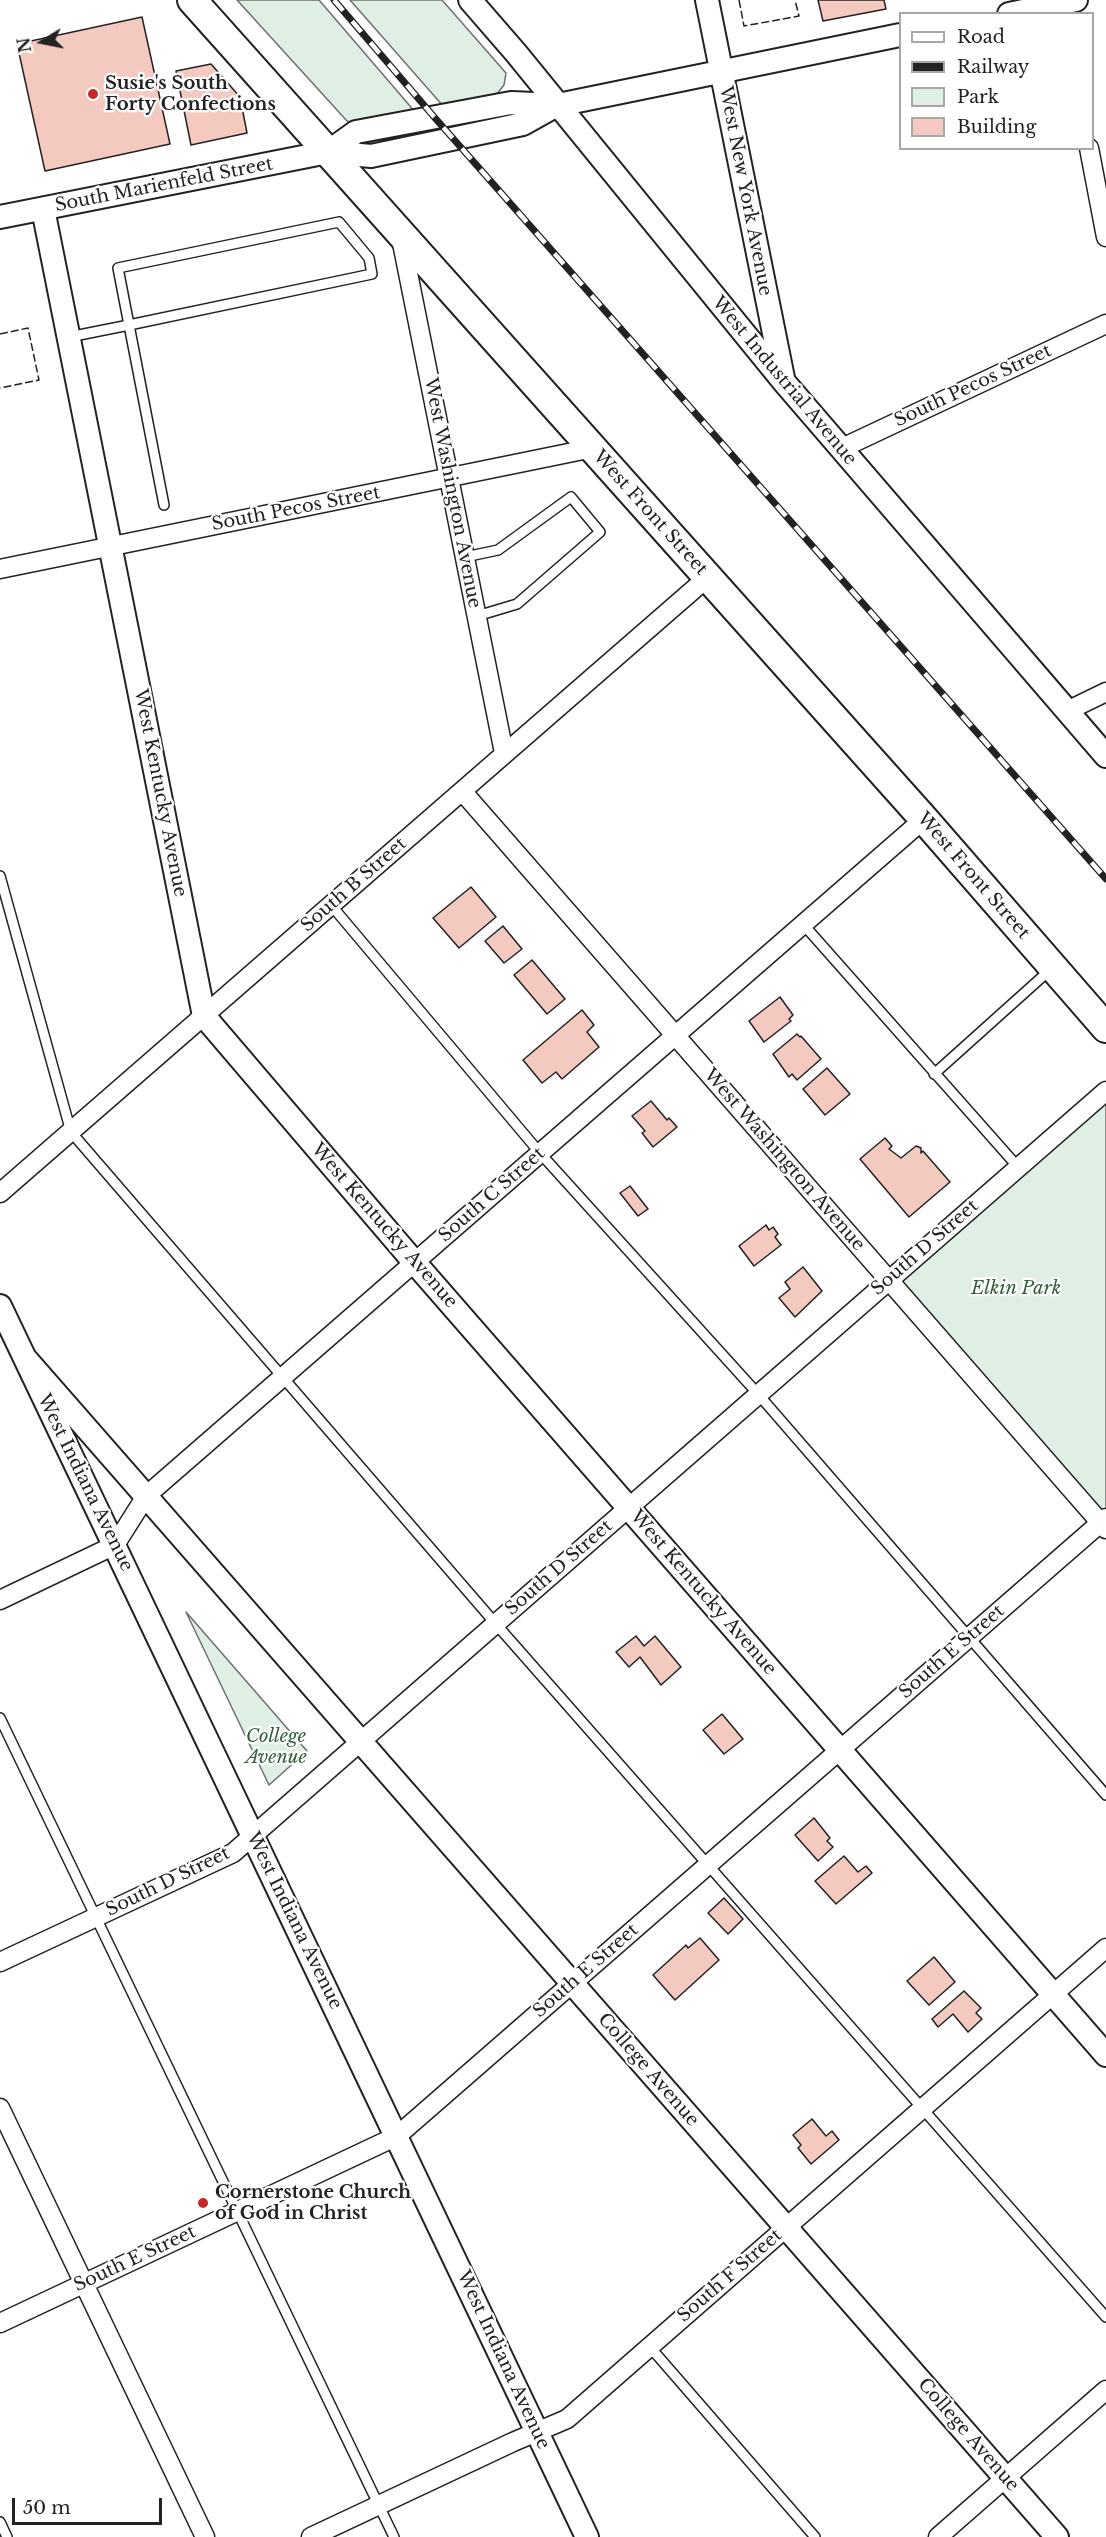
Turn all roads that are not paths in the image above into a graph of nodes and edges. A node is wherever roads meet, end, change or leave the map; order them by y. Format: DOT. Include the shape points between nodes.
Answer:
graph roads {
  1 [pos="192,0"];
  2 [pos="470,0"];
  3 [pos="707,0"];
  4 [pos="1066,4"];
  5 [pos="1020,12"];
  6 [pos="899,35"];
  7 [pos="721,71"];
  8 [pos="558,105"];
  9 [pos="1089,150"];
  10 [pos="328,152"];
  11 [pos="43,209"];
  12 [pos="0,218"];
  13 [pos="400,233"];
  14 [pos="1106,237"];
  15 [pos="1106,324"];
  16 [pos="129,325"];
  17 [pos="69,338"];
  18 [pos="784,382"];
  19 [pos="593,448"];
  20 [pos="840,449"];
  21 [pos="449,478"];
  22 [pos="165,505"];
  23 [pos="111,547"];
  24 [pos="465,557"];
  25 [pos="0,569"];
  26 [pos="708,577"];
  27 [pos="477,616"];
  28 [pos="1106,692"];
  29 [pos="1066,711"];
  30 [pos="504,753"];
  31 [pos="1106,756"];
  32 [pos="462,791"];
  33 [pos="924,819"];
  34 [pos="0,876"];
  35 [pos="331,905"];
  36 [pos="803,924"];
  37 [pos="1053,967"];
  38 [pos="204,1016"];
  39 [pos="1106,1028"];
  40 [pos="675,1036"];
  41 [pos="934,1074"];
  42 [pos="1106,1090"];
  43 [pos="71,1132"];
  44 [pos="540,1153"];
  45 [pos="1018,1167"];
  46 [pos="0,1193"];
  47 [pos="415,1263"];
  48 [pos="888,1280"];
  49 [pos="0,1306"];
  50 [pos="25,1358"];
  51 [pos="282,1378"];
  52 [pos="758,1394"];
  53 [pos="146,1496"];
  54 [pos="628,1507"];
  55 [pos="1104,1523"];
  56 [pos="114,1545"];
  57 [pos="0,1600"];
  58 [pos="495,1623"];
  59 [pos="969,1638"];
  60 [pos="0,1718"];
  61 [pos="359,1740"];
  62 [pos="840,1750"];
  63 [pos="1106,1795"];
  64 [pos="252,1834"];
  65 [pos="707,1866"];
  66 [pos="96,1917"];
  67 [pos="1106,1948"];
  68 [pos="0,1962"];
  69 [pos="572,1983"];
  70 [pos="1053,1994"];
  71 [pos="1106,2055"];
  72 [pos="0,2108"];
  73 [pos="921,2109"];
  74 [pos="397,2136"];
  75 [pos="238,2211"];
  76 [pos="786,2228"];
  77 [pos="84,2284"];
  78 [pos="1106,2317"];
  79 [pos="0,2324"];
  80 [pos="650,2347"];
  81 [pos="1106,2390"];
  82 [pos="537,2431"];
  83 [pos="1005,2477"];
  84 [pos="379,2505"];
  85 [pos="0,2522"];
  86 [pos="7,2537"];
  87 [pos="205,2537"];
  88 [pos="311,2537"];
  89 [pos="394,2537"];
  90 [pos="587,2537"];
  91 [pos="815,2537"];
  92 [pos="938,2537"];
  93 [pos="1057,2537"];
  1 -- 10 [label="main road, West Front Street"];
  2 -- 8 [label="street, West Industrial Avenue"];
  3 -- 7 [label="street, West New York Avenue"];
  4 -- 5 [label="street"];
  6 -- 7 [label="street, South Marienfeld Street"];
  7 -- 8 [label="street, South Marienfeld Street"];
  7 -- 18 [label="street, West New York Avenue"];
  8 -- 10 [label="street, South Marienfeld Street" via="523,124 371,156"];
  8 -- 18 [label="street, West Industrial Avenue"];
  9 -- 14 [label="street"];
  10 -- 11 [label="street, South Marienfeld Street"];
  10 -- 13 [label="main road, West Front Street"];
  11 -- 12 [label="street, South Marienfeld Street"];
  11 -- 17 [label="street, West Kentucky Avenue"];
  13 -- 19 [label="main road, West Front Street"];
  13 -- 21 [label="street, West Washington Avenue"];
  15 -- 20 [label="street, South Pecos Street"];
  16 -- 16 [label="lane" via="118,268 339,222 369,258 372,274"];
  16 -- 17 [label="lane"];
  16 -- 22 [label="lane"];
  17 -- 23 [label="street, West Kentucky Avenue"];
  18 -- 20 [label="street, West Industrial Avenue"];
  19 -- 21 [label="street, South Pecos Street"];
  19 -- 26 [label="main road, West Front Street"];
  20 -- 29 [label="street, West Industrial Avenue"];
  21 -- 23 [label="street, South Pecos Street"];
  21 -- 24 [label="street, West Washington Avenue"];
  23 -- 25 [label="street, South Pecos Street"];
  23 -- 38 [label="street, West Kentucky Avenue"];
  24 -- 27 [label="street, West Washington Avenue"];
  24 -- 27 [label="lane" via="498,550 571,497 600,532 517,604"];
  26 -- 30 [label="street, South B Street"];
  26 -- 33 [label="main road, West Front Street"];
  27 -- 30 [label="street, West Washington Avenue"];
  28 -- 29 [label="street"];
  29 -- 31 [label="street, West Industrial Avenue"];
  30 -- 32 [label="street, South B Street"];
  32 -- 35 [label="street, South B Street"];
  32 -- 40 [label="street, West Washington Avenue"];
  33 -- 36 [label="street, South C Street"];
  33 -- 37 [label="main road, West Front Street"];
  34 -- 43 [label="lane"];
  35 -- 38 [label="street, South B Street"];
  35 -- 44 [label="lane"];
  36 -- 40 [label="street, South C Street"];
  36 -- 41 [label="lane"];
  37 -- 39 [label="main road, West Front Street"];
  37 -- 41 [label="lane"];
  38 -- 43 [label="street, South B Street"];
  38 -- 47 [label="street, West Kentucky Avenue"];
  40 -- 44 [label="street, South C Street"];
  40 -- 48 [label="street, West Washington Avenue"];
  41 -- 45 [label="lane"];
  42 -- 45 [label="street, South D Street"];
  43 -- 46 [label="street, South B Street"];
  43 -- 51 [label="lane"];
  44 -- 47 [label="street, South C Street"];
  44 -- 52 [label="lane"];
  45 -- 48 [label="street, South D Street"];
  47 -- 51 [label="street, South C Street"];
  47 -- 54 [label="street, West Kentucky Avenue"];
  48 -- 52 [label="street, South D Street"];
  48 -- 55 [label="street, West Washington Avenue"];
  49 -- 50 [label="street, West Indiana Avenue"];
  50 -- 53 [label="street, College Avenue"];
  50 -- 56 [label="street, West Indiana Avenue"];
  51 -- 53 [label="street, South C Street"];
  51 -- 58 [label="lane"];
  52 -- 54 [label="street, South D Street"];
  52 -- 59 [label="lane"];
  53 -- 56 [label="street, South C Street"];
  53 -- 61 [label="street, College Avenue"];
  54 -- 58 [label="street, South D Street"];
  54 -- 62 [label="street, West Kentucky Avenue"];
  55 -- 59 [label="street, South E Street"];
  56 -- 57 [label="street"];
  56 -- 64 [label="street, West Indiana Avenue"];
  58 -- 61 [label="street, South D Street"];
  58 -- 65 [label="lane"];
  59 -- 62 [label="street, South E Street"];
  59 -- 63 [label="lane"];
  60 -- 66 [label="lane"];
  61 -- 64 [label="street, South D Street"];
  61 -- 69 [label="street, College Avenue"];
  62 -- 65 [label="street, South E Street"];
  62 -- 70 [label="street, West Kentucky Avenue"];
  64 -- 66 [label="street, South D Street" via="233,1853"];
  64 -- 74 [label="street, West Indiana Avenue"];
  65 -- 69 [label="street, South E Street"];
  65 -- 73 [label="lane"];
  66 -- 68 [label="street, South D Street"];
  66 -- 75 [label="lane"];
  67 -- 70 [label="street, South F Street"];
  69 -- 74 [label="street, South E Street"];
  69 -- 76 [label="street, College Avenue"];
  70 -- 71 [label="street, West Kentucky Avenue"];
  70 -- 73 [label="street, South F Street"];
  72 -- 77 [label="street"];
  73 -- 76 [label="street, South F Street"];
  73 -- 78 [label="lane"];
  74 -- 75 [label="street, South E Street"];
  74 -- 82 [label="street, West Indiana Avenue"];
  75 -- 77 [label="street, South E Street"];
  75 -- 84 [label="lane"];
  76 -- 80 [label="street, South F Street"];
  76 -- 83 [label="street, College Avenue"];
  77 -- 79 [label="street, South E Street"];
  77 -- 87 [label="street"];
  80 -- 82 [label="street, South F Street" via="567,2420"];
  80 -- 91 [label="lane"];
  81 -- 83 [label="street"];
  82 -- 84 [label="street, South F Street"];
  82 -- 90 [label="street, West Indiana Avenue"];
  83 -- 92 [label="street"];
  83 -- 93 [label="street, College Avenue"];
  84 -- 88 [label="street, South F Street"];
  84 -- 89 [label="lane"];
  85 -- 86 [label="lane"];
}
